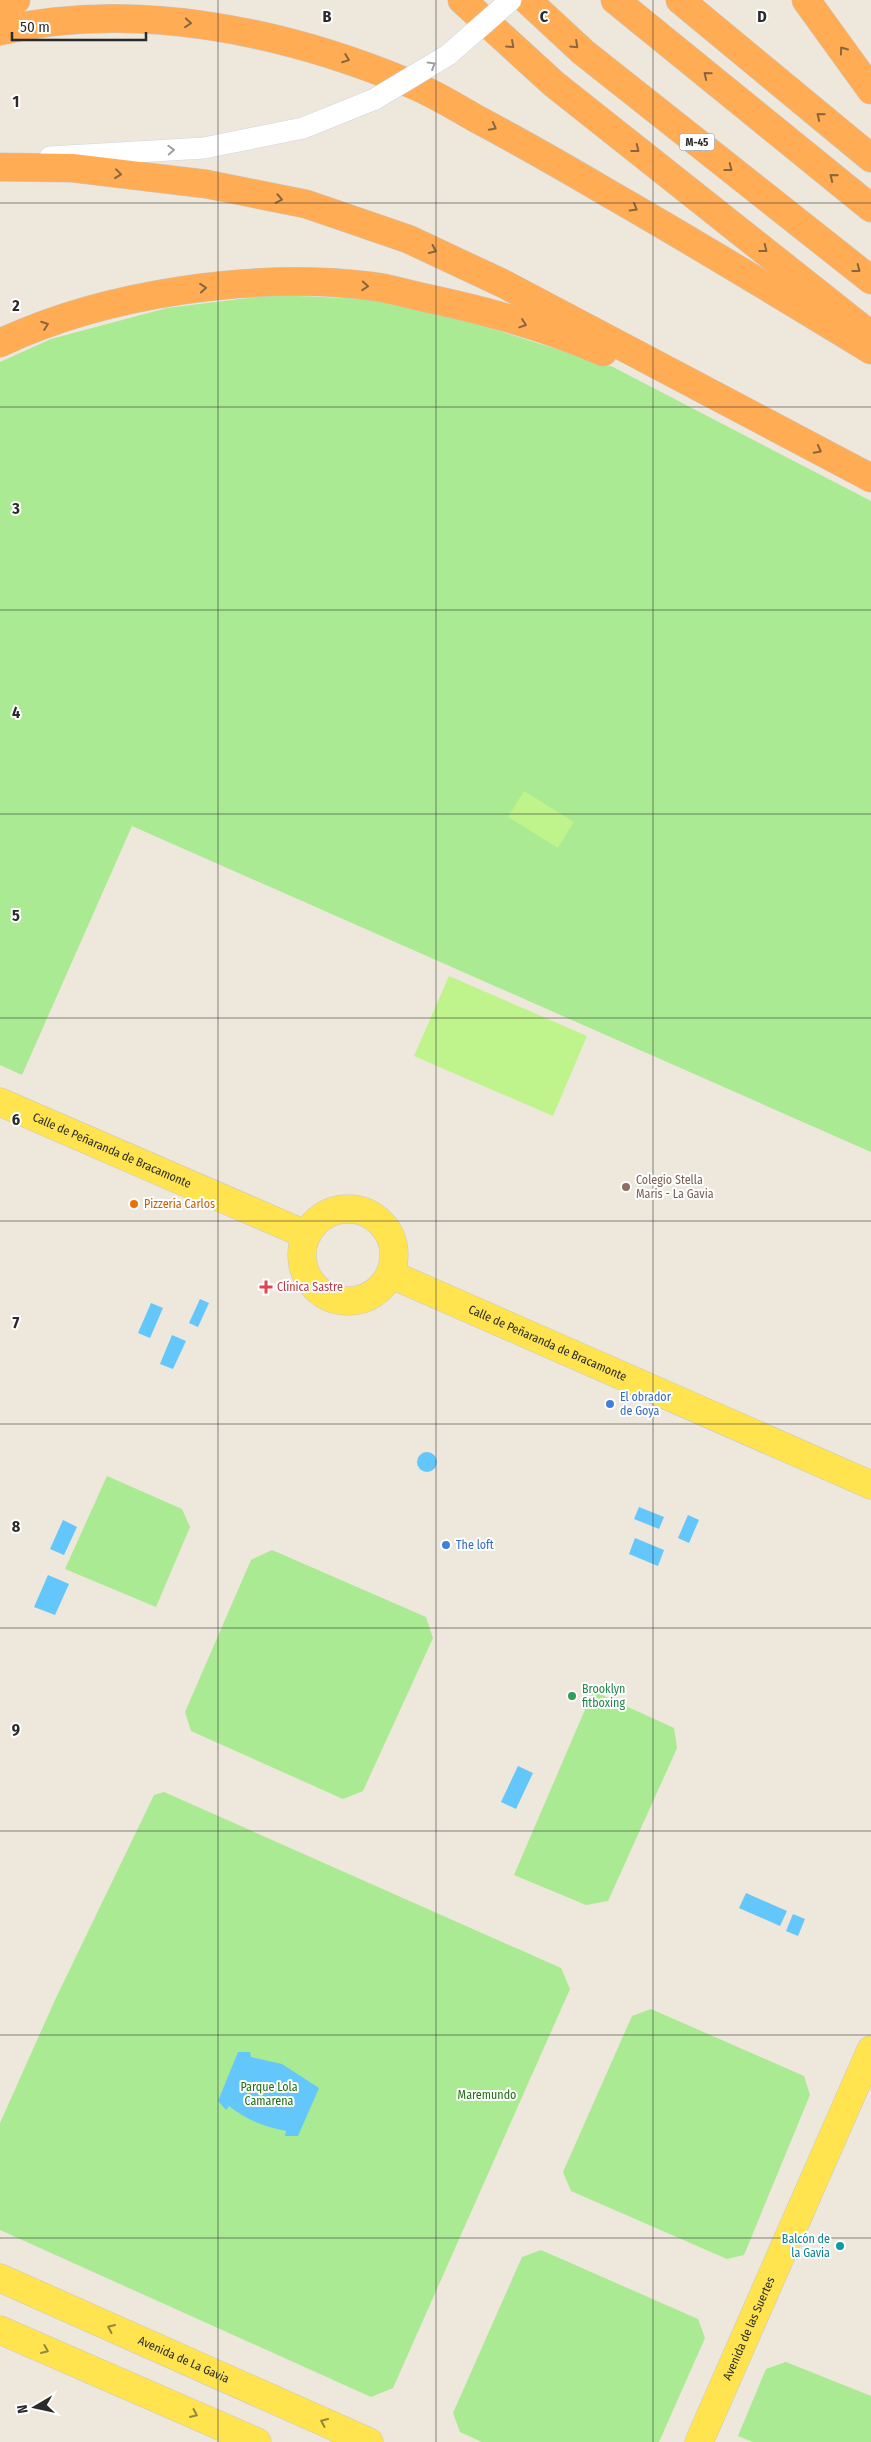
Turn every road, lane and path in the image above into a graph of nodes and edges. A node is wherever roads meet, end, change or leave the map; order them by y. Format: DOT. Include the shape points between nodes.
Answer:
graph roads {
  1 [pos="16,0"];
  2 [pos="462,0"];
  3 [pos="511,0"];
  4 [pos="526,0"];
  5 [pos="615,0"];
  6 [pos="680,0"];
  7 [pos="806,0"];
  8 [pos="0,6"];
  9 [pos="0,31"];
  10 [pos="871,90"];
  11 [pos="871,158"];
  12 [pos="0,162"];
  13 [pos="0,167"];
  14 [pos="871,208"];
  15 [pos="871,280"];
  16 [pos="871,335"];
  17 [pos="0,343"];
  18 [pos="871,350"];
  19 [pos="775,427"];
  20 [pos="871,478"];
  21 [pos="0,1102"];
  22 [pos="307,1235"];
  23 [pos="390,1274"];
  24 [pos="871,1485"];
  25 [pos="871,2050"];
  26 [pos="0,2278"];
  27 [pos="0,2330"];
  28 [pos="256,2442"];
  29 [pos="368,2442"];
  30 [pos="698,2442"];
  1 -- 8 [label="highway"];
  2 -- 16 [label="highway, one-way" via="554,84"];
  12 -- 3 [label="street, one-way, bridge" via="204,148 303,128 375,100 448,55"];
  4 -- 15 [label="highway, M-45, one-way" via="583,52"];
  14 -- 5 [label="highway, one-way"];
  11 -- 6 [label="highway, one-way"];
  10 -- 7 [label="highway, one-way"];
  9 -- 18 [label="highway, one-way" via="25,25 106,18 191,23 258,33 336,55 414,85 546,156"];
  13 -- 19 [label="highway, one-way" via="72,168 206,184 306,204 408,239 502,283"];
  17 -- 19 [label="highway, one-way" via="88,310 176,291 274,282 370,286 479,310 596,349"];
  19 -- 20 [label="highway, one-way"];
  21 -- 22 [label="main road, Calle de Peñaranda de Bracamonte"];
  22 -- 23 [label="main road" via="316,1222 329,1213 344,1209 374,1217 385,1228 392,1243 394,1258"];
  22 -- 23 [label="main road" via="303,1256 307,1276 328,1297 356,1301 370,1296"];
  23 -- 24 [label="main road, Calle de Peñaranda de Bracamonte"];
  25 -- 30 [label="main road, Avenida de las Suertes"];
  29 -- 26 [label="main road, Avenida de La Gavia, one-way"];
  27 -- 28 [label="main road, one-way"];
}
